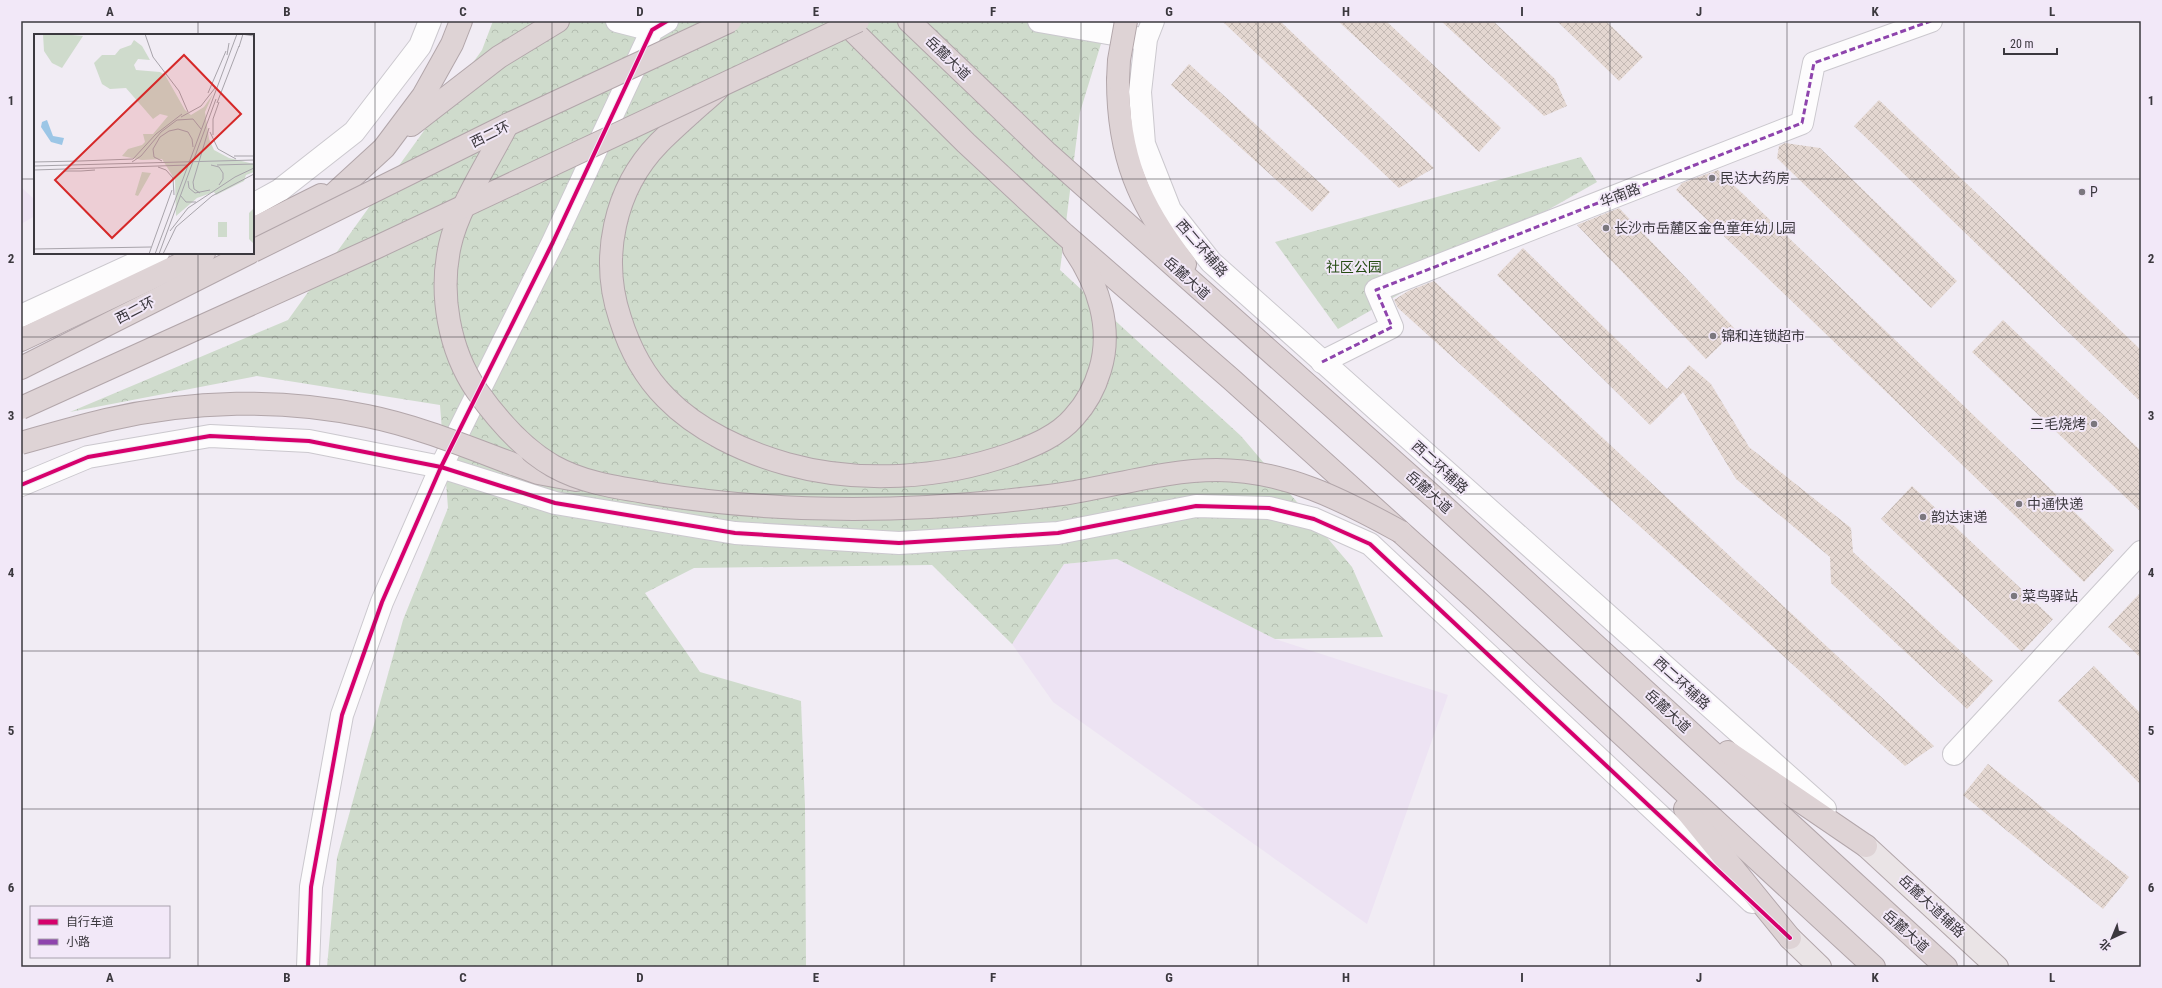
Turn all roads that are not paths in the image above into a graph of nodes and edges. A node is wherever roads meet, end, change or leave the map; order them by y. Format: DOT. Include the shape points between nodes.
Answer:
graph roads {
  1 [pos="430,21"];
  2 [pos="461,21"];
  3 [pos="558,21"];
  4 [pos="617,21"];
  5 [pos="730,21"];
  6 [pos="843,21"];
  7 [pos="858,21"];
  8 [pos="909,21"];
  9 [pos="1039,21"];
  10 [pos="1126,21"];
  11 [pos="1930,21"];
  12 [pos="659,25"];
  13 [pos="1150,30"];
  14 [pos="721,86"];
  15 [pos="507,125"];
  16 [pos="384,148"];
  17 [pos="358,172"];
  18 [pos="254,204"];
  19 [pos="254,228"];
  20 [pos="294,230"];
  21 [pos="1063,233"];
  22 [pos="254,250"];
  23 [pos="156,254"];
  24 [pos="202,254"];
  25 [pos="247,254"];
  26 [pos="1214,302"];
  27 [pos="132,312"];
  28 [pos="21,316"];
  29 [pos="21,340"];
  30 [pos="21,353"];
  31 [pos="1322,362"];
  32 [pos="21,368"];
  33 [pos="25,407"];
  34 [pos="48,435"];
  35 [pos="21,442"];
  36 [pos="21,446"];
  37 [pos="442,467"];
  38 [pos="598,484"];
  39 [pos="21,485"];
  40 [pos="1401,532"];
  41 [pos="2141,552"];
  42 [pos="1668,711"];
  43 [pos="1637,749"];
  44 [pos="1954,754"];
  45 [pos="1866,846"];
  46 [pos="1790,938"];
  47 [pos="308,967"];
  48 [pos="1820,967"];
  49 [pos="1874,967"];
  50 [pos="1946,967"];
  51 [pos="1998,967"];
  1 -- 18 [label="street" via="420,46 354,132 280,190"];
  2 -- 16 [label="highway" via="452,44 423,96"];
  3 -- 16 [label="highway" via="486,66"];
  4 -- 12 [label="street"];
  5 -- 15 [label="highway, 西二环, bridge"];
  6 -- 21 [label="highway"];
  7 -- 14 [label="highway, bridge"];
  8 -- 26 [label="highway, 岳麓大道" via="1046,152"];
  9 -- 13 [label="street"];
  10 -- 26 [label="highway, bridge" via="1119,60 1118,108 1122,139 1130,169 1141,196 1172,248"];
  11 -- 31 [label="street, 华南路" via="1814,63 1802,123 1376,290 1392,327"];
  12 -- 37 [label="street"];
  13 -- 31 [label="street, 西二环辅路" via="1140,92 1144,144 1170,210 1211,262"];
  14 -- 21 [label="highway" via="657,145 638,171 626,193 612,238 611,286 623,328 634,353 648,377 666,398 707,429 759,454 788,464 858,475 897,476 985,463 1028,448 1054,434 1073,418 1088,399 1105,356 1106,329 1100,303 1090,276"];
  14 -- 33 [label="highway, bridge" via="382,245"];
  15 -- 20 [label="highway, 西二环, bridge"];
  15 -- 38 [label="highway, bridge" via="461,214 450,245 446,280 451,333 470,381 491,411 533,452 548,462"];
  16 -- 17 [label="highway"];
  17 -- 19 [label="highway" via="328,191"];
  17 -- 20 [label="highway"];
  20 -- 22 [label="highway, 西二环, bridge"];
  21 -- 40 [label="highway"];
  23 -- 28 [label="street"];
  24 -- 29 [label="highway"];
  25 -- 27 [label="highway, 西二环"];
  26 -- 42 [label="highway, 岳麓大道" via="1436,499"];
  27 -- 30 [label="highway"];
  27 -- 32 [label="highway, 西二环"];
  31 -- 45 [label="street, 西二环辅路"];
  34 -- 35 [label="highway, bridge"];
  34 -- 36 [label="highway, bridge"];
  34 -- 38 [label="highway, bridge" via="151,411 198,406 283,404 324,408 395,423 538,473"];
  37 -- 39 [label="street" via="310,441 210,436 88,456"];
  37 -- 46 [label="street" via="555,503 735,533 899,543 1058,533 1196,506 1269,508 1314,519 1370,544"];
  37 -- 47 [label="street" via="382,602 342,715 311,887"];
  38 -- 40 [label="highway, bridge" via="707,502 846,510 1001,501 1077,492 1190,471 1219,470 1262,474 1308,485 1351,504"];
  40 -- 43 [label="highway"];
  41 -- 44 [label="street"];
  42 -- 45 [label="highway"];
  42 -- 50 [label="highway, 岳麓大道"];
  43 -- 46 [label="highway"];
  43 -- 49 [label="highway"];
  45 -- 51 [label="main road, 岳麓大道辅路"];
  46 -- 48 [label="main road"];
}
